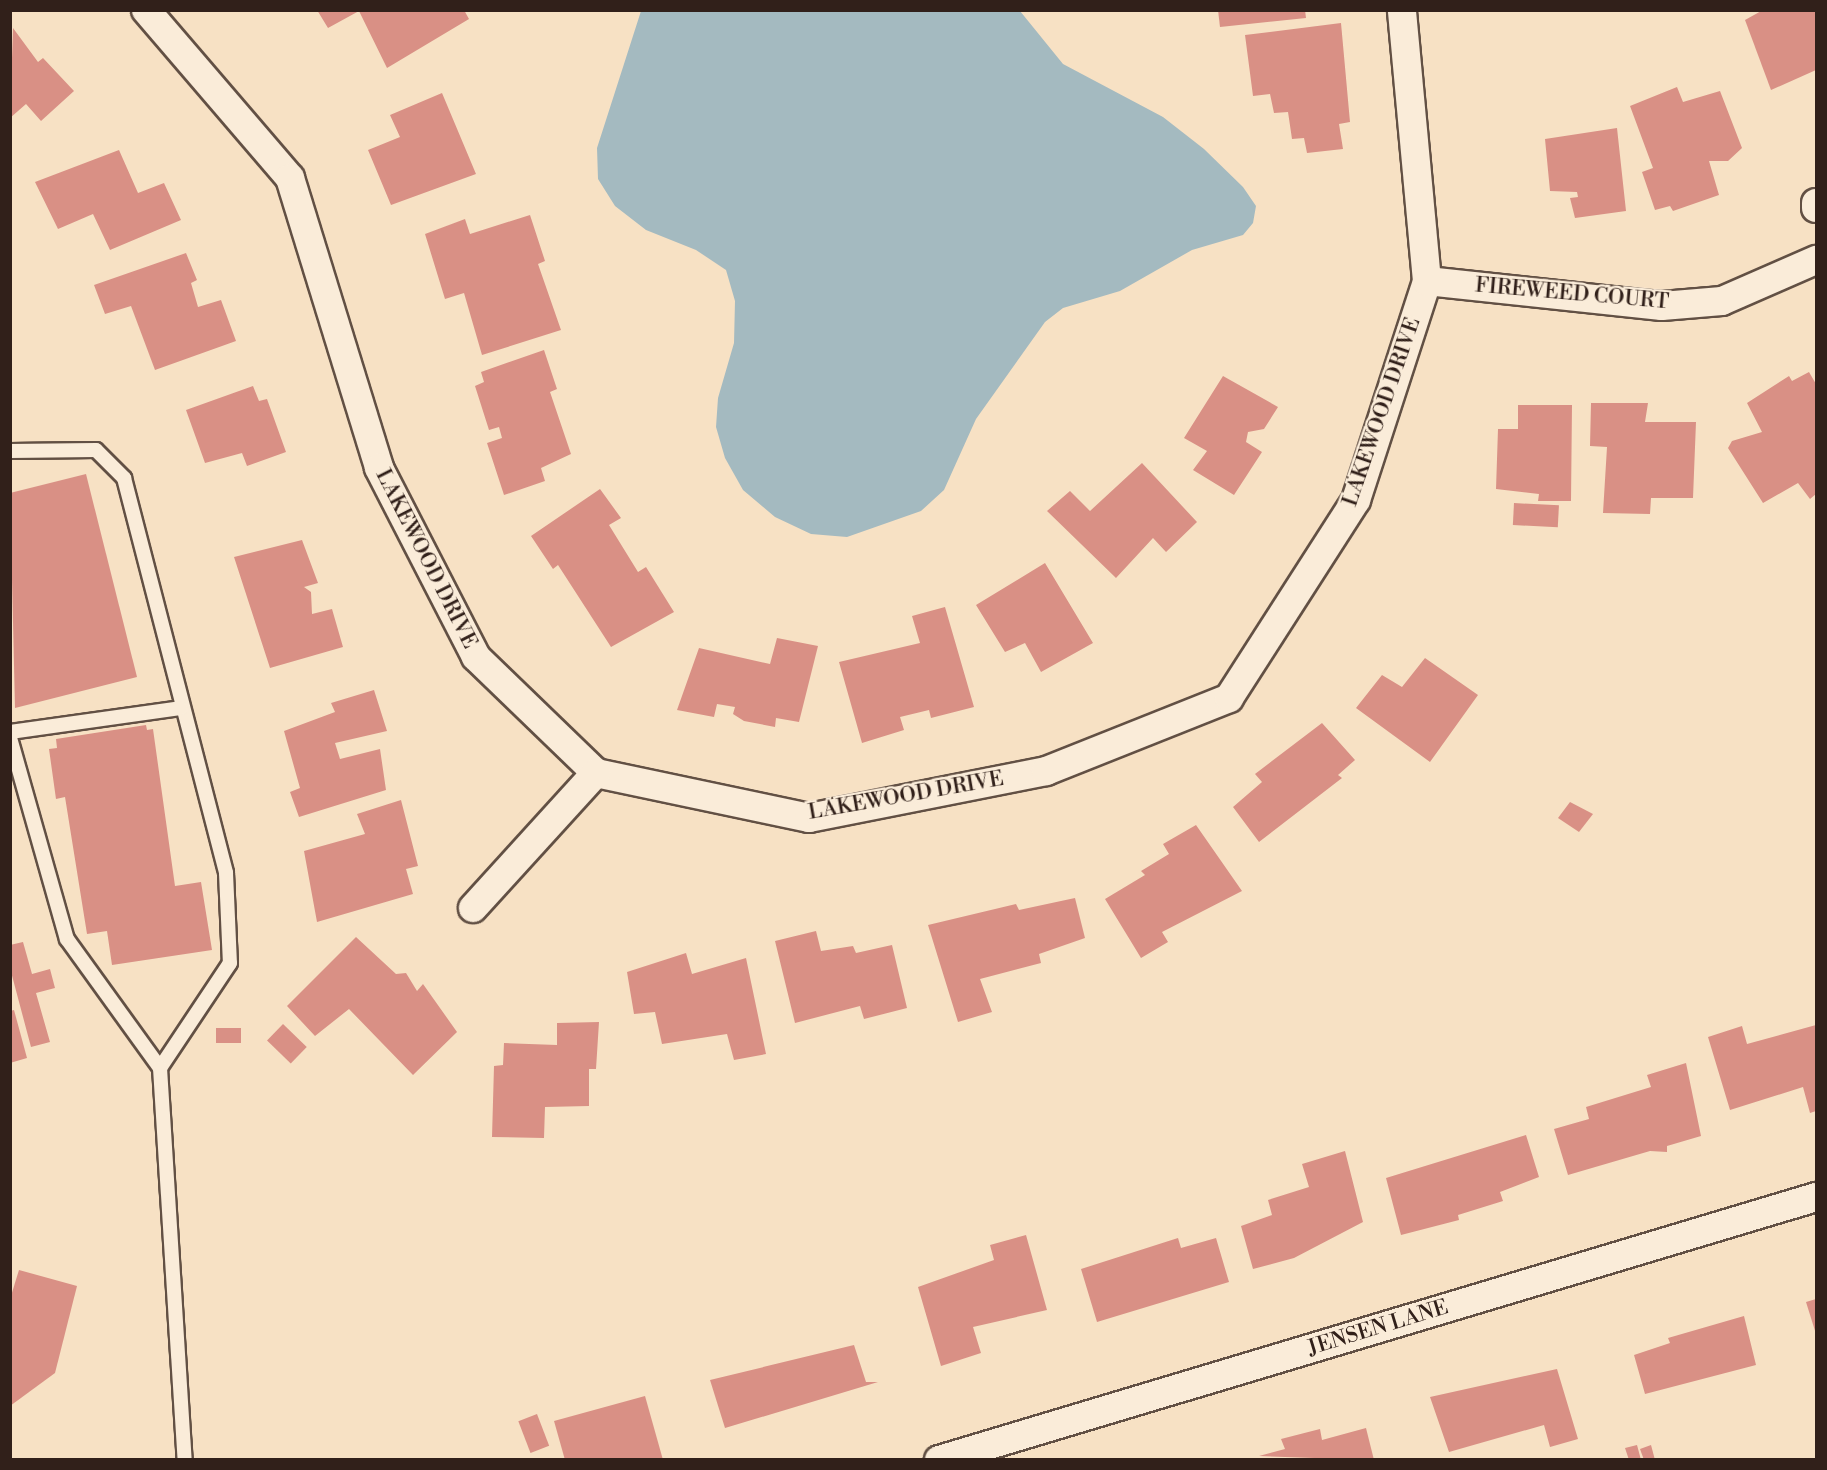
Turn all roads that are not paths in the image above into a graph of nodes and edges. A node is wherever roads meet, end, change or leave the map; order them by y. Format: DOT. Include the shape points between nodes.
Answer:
graph roads {
  1 [pos="146,10"];
  2 [pos="1402,10"];
  3 [pos="1816,260"];
  4 [pos="1427,281"];
  5 [pos="10,451"];
  6 [pos="180,708"];
  7 [pos="10,732"];
  8 [pos="10,738"];
  9 [pos="596,773"];
  10 [pos="473,908"];
  11 [pos="160,1068"];
  12 [pos="1816,1197"];
  13 [pos="185,1460"];
  14 [pos="939,1460"];
  1 -- 9 [label="street, LAKEWOOD DRIVE" via="290,178 379,468 476,657"];
  2 -- 4 [label="street, LAKEWOOD DRIVE"];
  3 -- 4 [label="street, FIREWEED COURT" via="1722,301 1662,306"];
  4 -- 9 [label="street, LAKEWOOD DRIVE" via="1356,500 1229,698 1046,771 809,818"];
  5 -- 6 [label="lane" via="96,450 124,478"];
  6 -- 7 [label="lane"];
  6 -- 11 [label="lane" via="226,873 230,963"];
  8 -- 11 [label="lane" via="67,939"];
  9 -- 10 [label="street"];
  11 -- 13 [label="lane"];
  12 -- 14 [label="street, JENSEN LANE"];
}
